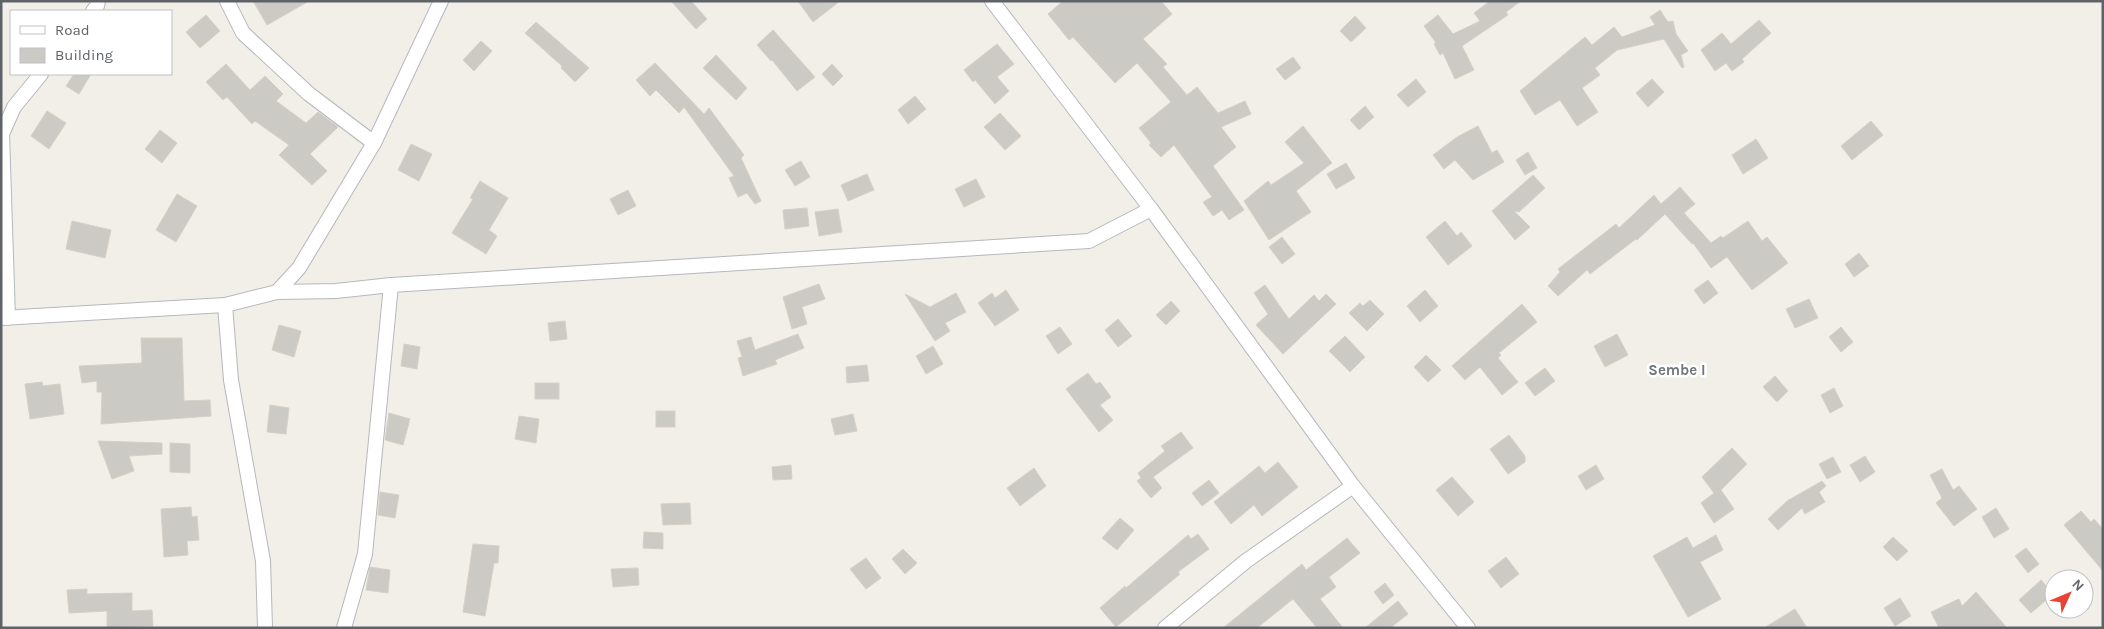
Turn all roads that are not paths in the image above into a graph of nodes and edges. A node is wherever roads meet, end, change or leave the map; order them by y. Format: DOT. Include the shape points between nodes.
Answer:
graph roads {
  1 [pos="227,1"];
  2 [pos="441,1"];
  3 [pos="992,1"];
  4 [pos="40,75"];
  5 [pos="374,143"];
  6 [pos="1151,208"];
  7 [pos="391,285"];
  8 [pos="277,292"];
  9 [pos="225,305"];
  10 [pos="5,318"];
  11 [pos="1353,486"];
  12 [pos="265,628"];
  13 [pos="344,628"];
  14 [pos="1165,628"];
  15 [pos="1468,628"];
  1 -- 5 [label="street" via="243,33 309,94"];
  2 -- 5 [label="street"];
  3 -- 6 [label="street"];
  4 -- 10 [label="street" via="14,107 2,134"];
  5 -- 8 [label="street" via="299,268"];
  6 -- 7 [label="street" via="1089,241"];
  6 -- 11 [label="street"];
  7 -- 8 [label="street" via="336,291"];
  7 -- 13 [label="street" via="365,554"];
  8 -- 9 [label="street"];
  9 -- 10 [label="street"];
  9 -- 12 [label="street" via="231,380 263,560"];
  11 -- 14 [label="street" via="1246,561"];
  11 -- 15 [label="street"];
}
